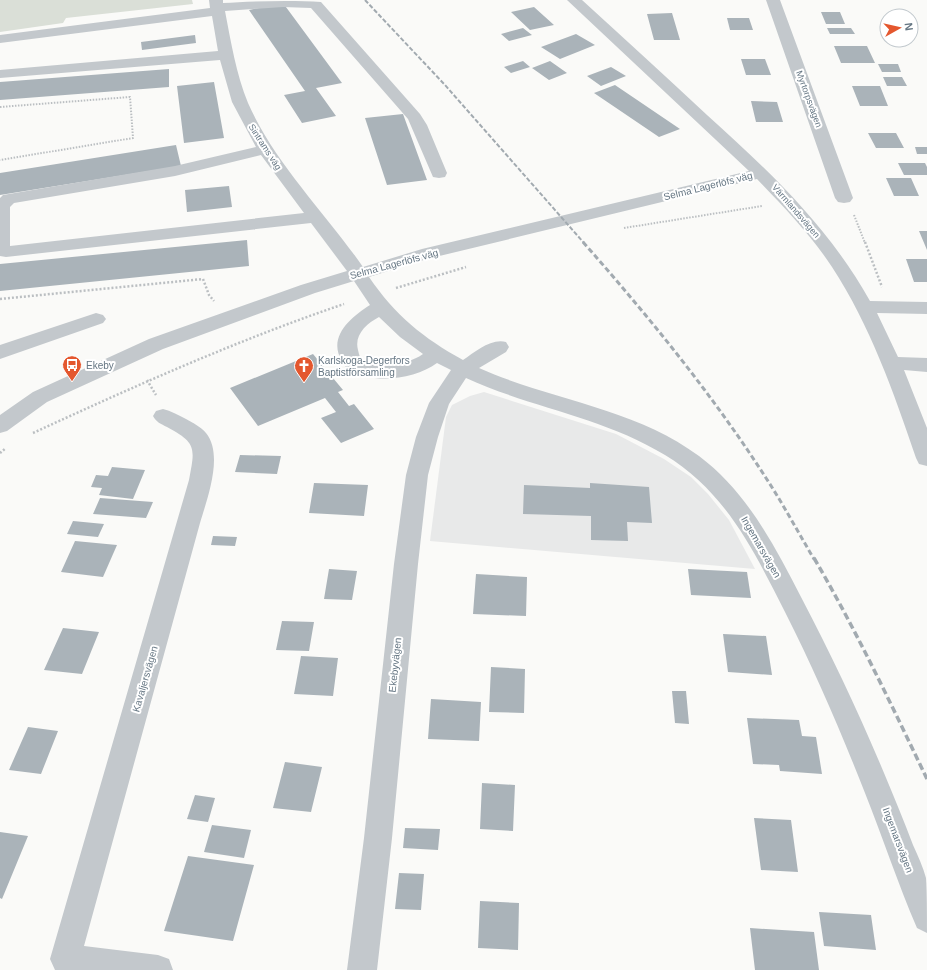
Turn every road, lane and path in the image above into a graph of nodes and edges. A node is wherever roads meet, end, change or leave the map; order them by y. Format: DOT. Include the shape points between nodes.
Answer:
graph roads {
  1 [pos="574,0"];
  2 [pos="773,0"];
  3 [pos="217,7"];
  4 [pos="0,39"];
  5 [pos="226,54"];
  6 [pos="0,74"];
  7 [pos="0,107"];
  8 [pos="266,149"];
  9 [pos="0,160"];
  10 [pos="439,173"];
  11 [pos="761,173"];
  12 [pos="844,198"];
  13 [pos="789,202"];
  14 [pos="316,217"];
  15 [pos="619,229"];
  16 [pos="468,266"];
  17 [pos="358,273"];
  18 [pos="0,299"];
  19 [pos="376,301"];
  20 [pos="864,307"];
  21 [pos="927,308"];
  22 [pos="227,318"];
  23 [pos="96,319"];
  24 [pos="499,347"];
  25 [pos="0,352"];
  26 [pos="437,354"];
  27 [pos="891,362"];
  28 [pos="927,365"];
  29 [pos="462,369"];
  30 [pos="40,397"];
  31 [pos="0,407"];
  32 [pos="163,416"];
  33 [pos="0,426"];
  34 [pos="29,434"];
  35 [pos="8,446"];
  36 [pos="0,453"];
  37 [pos="927,458"];
  38 [pos="927,918"];
  39 [pos="158,970"];
  40 [pos="362,970"];
  1 -- 11 [label="street, Värmlandsvägen"];
  2 -- 12 [label="street, Myrtorpsvägen"];
  3 -- 4 [label="street"];
  3 -- 5 [label="street, Sintrams väg"];
  3 -- 10 [label="street" via="293,1 316,5 414,117"];
  5 -- 6 [label="street"];
  5 -- 8 [label="street, Sintrams väg" via="239,100 254,132"];
  7 -- 9 [label="path" via="130,97 132,138"];
  8 -- 14 [label="street, Sintrams väg"];
  8 -- 14 [label="street" via="175,171 9,199 1,205 1,248 6,252"];
  11 -- 13 [label="street, Värmlandsvägen"];
  11 -- 17 [label="street, Selma Lagerlöfs väg" via="422,255"];
  13 -- 15 [label="path"];
  13 -- 20 [label="street, Värmlandsvägen" via="832,254"];
  14 -- 17 [label="street, Sintrams väg"];
  16 -- 19 [label="path"];
  17 -- 19 [label="street, Ingemarsvägen"];
  17 -- 22 [label="street, Selma Lagerlöfs väg" via="308,288"];
  18 -- 22 [label="path" via="203,279 209,295"];
  19 -- 26 [label="street, Ingemarsvägen" via="394,321"];
  19 -- 26 [label="street" via="351,331 346,342 349,356 356,365 388,372 419,366"];
  19 -- 34 [label="path" via="316,313 229,345"];
  20 -- 21 [label="street"];
  20 -- 27 [label="street, Värmlandsvägen"];
  22 -- 30 [label="street, Selma Lagerlöfs väg" via="149,348"];
  23 -- 25 [label="street"];
  24 -- 29 [label="street"];
  26 -- 29 [label="street, Ingemarsvägen"];
  27 -- 28 [label="street"];
  27 -- 37 [label="street, Värmlandsvägen"];
  29 -- 38 [label="street, Ingemarsvägen" via="503,386 649,436 706,473 731,499 752,527 810,636 852,726"];
  29 -- 40 [label="street, Ekebyvägen" via="439,403 418,475"];
  30 -- 31 [label="street, Selma Lagerlöfs väg"];
  30 -- 33 [label="street, Selma Lagerlöfs väg"];
  32 -- 39 [label="street, Kavaljersvägen" via="200,440 203,466 187,531 65,959"];
  35 -- 36 [label="path"];
}
